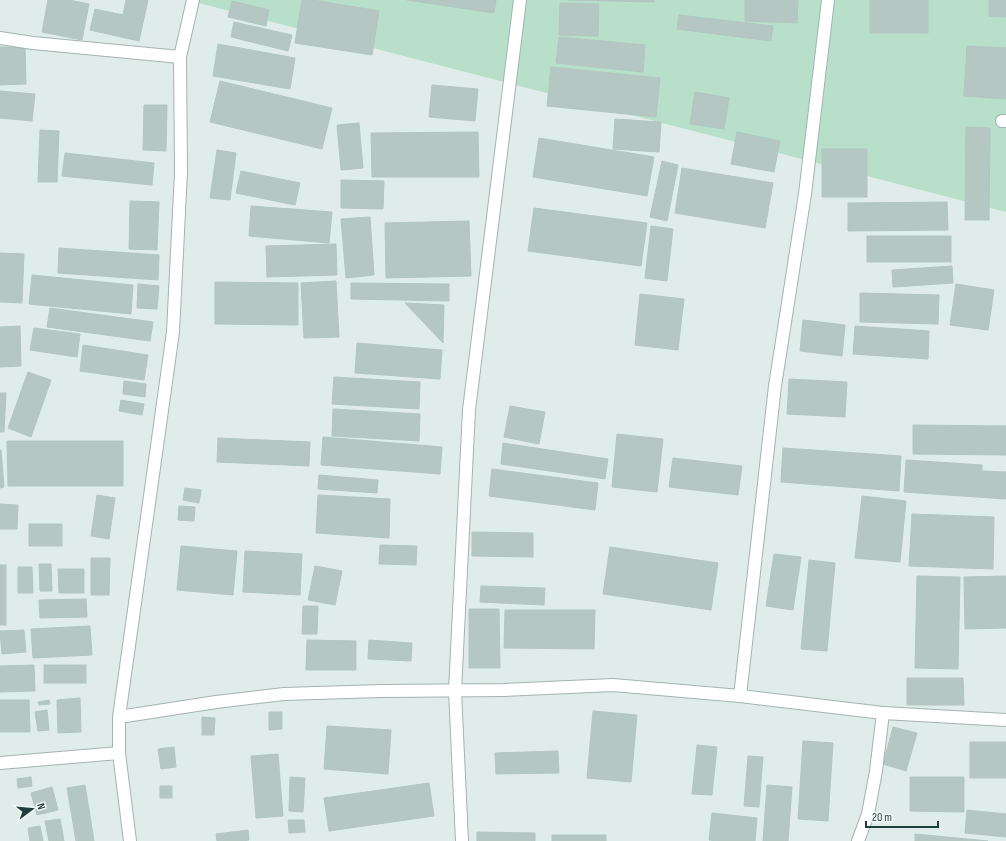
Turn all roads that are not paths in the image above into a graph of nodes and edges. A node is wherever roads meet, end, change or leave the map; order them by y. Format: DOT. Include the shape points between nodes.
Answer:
graph roads {
  1 [pos="193,0"];
  2 [pos="520,0"];
  3 [pos="828,0"];
  4 [pos="0,38"];
  5 [pos="180,57"];
  6 [pos="455,691"];
  7 [pos="740,696"];
  8 [pos="883,713"];
  9 [pos="119,717"];
  10 [pos="1006,720"];
  11 [pos="119,753"];
  12 [pos="0,763"];
  13 [pos="130,841"];
  14 [pos="462,841"];
  15 [pos="858,841"];
  1 -- 5 [label="street"];
  2 -- 6 [label="street" via="469,410"];
  3 -- 7 [label="street" via="804,194 775,386"];
  4 -- 5 [label="street"];
  5 -- 9 [label="street" via="181,172 173,332"];
  6 -- 7 [label="street" via="613,685"];
  6 -- 9 [label="street" via="284,694"];
  6 -- 14 [label="street"];
  7 -- 8 [label="street"];
  8 -- 10 [label="street"];
  8 -- 15 [label="street" via="868,814"];
  9 -- 11 [label="street"];
  11 -- 12 [label="street"];
  11 -- 13 [label="street"];
}
